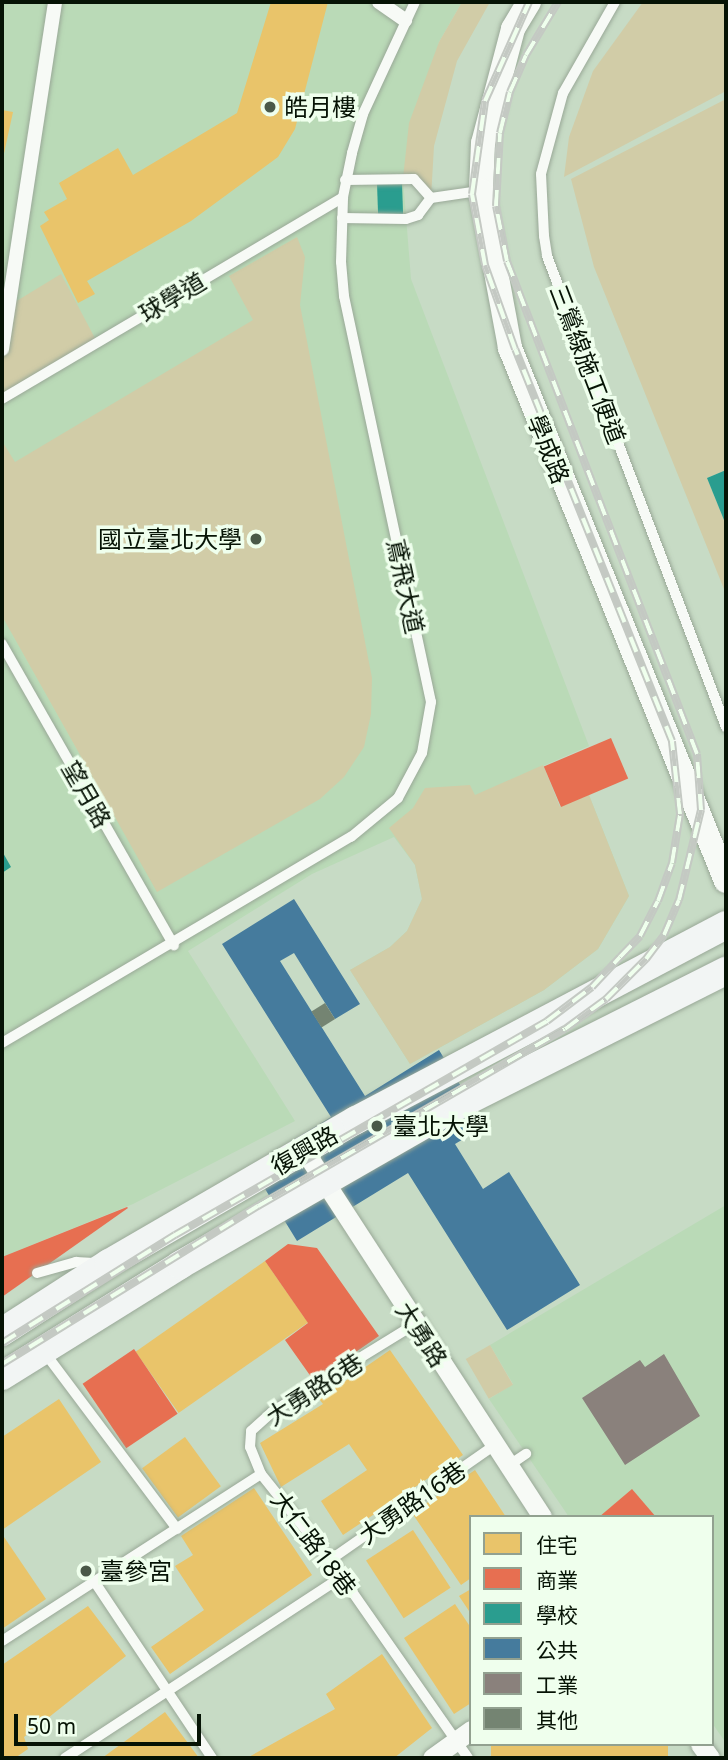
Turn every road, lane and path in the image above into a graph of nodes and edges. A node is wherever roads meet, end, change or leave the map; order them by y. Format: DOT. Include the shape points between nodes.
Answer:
graph roads {
  1 [pos="55,2"];
  2 [pos="379,2"];
  3 [pos="415,2"];
  4 [pos="529,2"];
  5 [pos="615,2"];
  6 [pos="405,20"];
  7 [pos="345,180"];
  8 [pos="481,191"];
  9 [pos="343,197"];
  10 [pos="431,198"];
  11 [pos="342,218"];
  12 [pos="2,349"];
  13 [pos="2,399"];
  14 [pos="2,644"];
  15 [pos="726,727"];
  16 [pos="726,881"];
  17 [pos="726,925"];
  18 [pos="174,945"];
  19 [pos="726,971"];
  20 [pos="2,1043"];
  21 [pos="304,1150"];
  22 [pos="324,1183"];
  23 [pos="109,1263"];
  24 [pos="37,1273"];
  25 [pos="415,1324"];
  26 [pos="2,1332"];
  27 [pos="43,1350"];
  28 [pos="2,1376"];
  29 [pos="495,1445"];
  30 [pos="526,1454"];
  31 [pos="508,1466"];
  32 [pos="261,1474"];
  33 [pos="541,1515"];
  34 [pos="177,1529"];
  35 [pos="330,1560"];
  36 [pos="342,1577"];
  37 [pos="93,1581"];
  38 [pos="2,1641"];
  39 [pos="166,1690"];
  40 [pos="463,1736"];
  41 [pos="65,1758"];
  42 [pos="212,1758"];
  43 [pos="432,1758"];
  44 [pos="468,1758"];
  1 -- 12 [label="street"];
  2 -- 6 [label="street"];
  3 -- 6 [label="lane, 鳶飛大道"];
  4 -- 8 [label="street, 學成路" via="513,29 491,102"];
  5 -- 15 [label="lane, 三鶯線施工便道" via="563,93 541,174 547,256"];
  6 -- 7 [label="lane, 鳶飛大道" via="363,114"];
  7 -- 9 [label="lane, 鳶飛大道"];
  7 -- 10 [label="lane" via="414,179"];
  8 -- 10 [label="lane"];
  8 -- 16 [label="street, 學成路" via="510,348"];
  9 -- 11 [label="lane, 鳶飛大道"];
  9 -- 13 [label="lane, 球學道"];
  10 -- 11 [label="lane" via="418,215 406,219"];
  11 -- 18 [label="lane, 鳶飛大道" via="344,296 431,702 422,753 398,798 351,836"];
  14 -- 18 [label="lane, 望月路"];
  17 -- 21 [label="main road, 復興路"];
  18 -- 20 [label="lane, 鳶飛大道"];
  19 -- 22 [label="main road, 復興路" via="549,1056"];
  21 -- 22 [label="street, 大勇路"];
  21 -- 23 [label="main road, 復興路"];
  22 -- 25 [label="street, 大勇路"];
  22 -- 27 [label="main road, 復興路"];
  23 -- 24 [label="lane" via="76,1262"];
  23 -- 26 [label="main road, 復興路"];
  25 -- 29 [label="street, 大勇路"];
  25 -- 32 [label="lane, 大勇路6巷" via="272,1412 251,1432 250,1447"];
  27 -- 28 [label="main road, 復興路"];
  27 -- 34 [label="lane"];
  29 -- 31 [label="street, 大勇路"];
  29 -- 35 [label="lane, 大勇路16巷"];
  30 -- 31 [label="lane"];
  31 -- 33 [label="street, 大勇路"];
  32 -- 34 [label="lane, 大仁路18巷"];
  32 -- 35 [label="lane, 大仁路18巷"];
  34 -- 37 [label="lane, 大仁路18巷"];
  35 -- 36 [label="lane, 大仁路18巷"];
  36 -- 39 [label="lane"];
  36 -- 40 [label="lane, 大仁路18巷"];
  37 -- 38 [label="lane, 大仁路18巷"];
  37 -- 39 [label="lane"];
  39 -- 41 [label="lane"];
  39 -- 42 [label="lane"];
  40 -- 43 [label="street"];
  40 -- 44 [label="lane, 大仁路18巷"];
}
